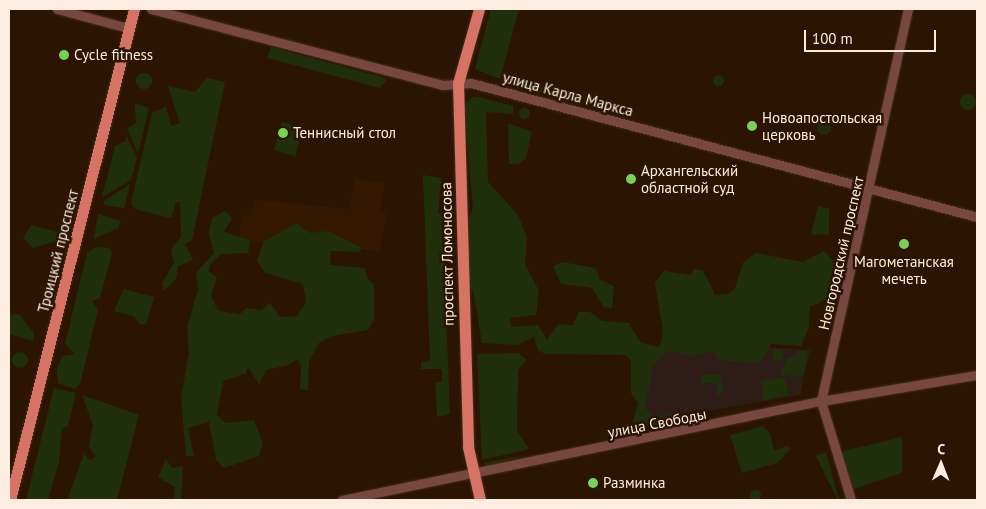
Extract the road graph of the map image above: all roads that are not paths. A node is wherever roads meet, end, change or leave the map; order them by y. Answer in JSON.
{"nodes":[{"id":1,"x":57,"y":9,"type":"edge"},
{"id":2,"x":134,"y":9,"type":"edge"},
{"id":3,"x":151,"y":9,"type":"edge"},
{"id":4,"x":479,"y":9,"type":"edge"},
{"id":5,"x":908,"y":9,"type":"edge"},
{"id":6,"x":128,"y":28,"type":"junction"},
{"id":7,"x":458,"y":83,"type":"junction"},
{"id":8,"x":870,"y":188,"type":"junction"},
{"id":9,"x":977,"y":217,"type":"edge"},
{"id":10,"x":977,"y":375,"type":"edge"},
{"id":11,"x":821,"y":401,"type":"junction"},
{"id":12,"x":472,"y":474,"type":"junction"},
{"id":13,"x":10,"y":500,"type":"edge"},
{"id":14,"x":342,"y":500,"type":"edge"},
{"id":15,"x":480,"y":500,"type":"edge"},
{"id":16,"x":851,"y":500,"type":"edge"}],
"edges":[{"from":1,"to":6,"type":"street"},
{"from":2,"to":6,"type":"main road","name":"Троицкий проспект"},
{"from":3,"to":7,"type":"street","name":"улица Карла Маркса"},
{"from":4,"to":7,"type":"main road","name":"проспект Ломоносова"},
{"from":5,"to":8,"type":"street","name":"Новгородский проспект"},
{"from":6,"to":13,"type":"main road","name":"Троицкий проспект"},
{"from":7,"to":8,"type":"street","name":"улица Карла Маркса"},
{"from":7,"to":12,"type":"main road","name":"проспект Ломоносова"},
{"from":8,"to":9,"type":"street","name":"улица Карла Маркса"},
{"from":8,"to":11,"type":"street","name":"Новгородский проспект"},
{"from":10,"to":11,"type":"street","name":"улица Свободы"},
{"from":11,"to":12,"type":"street","name":"улица Свободы"},
{"from":11,"to":16,"type":"street","name":"Новгородский проспект"},
{"from":12,"to":14,"type":"street","name":"улица Свободы"},
{"from":12,"to":15,"type":"main road","name":"проспект Ломоносова"}]}
